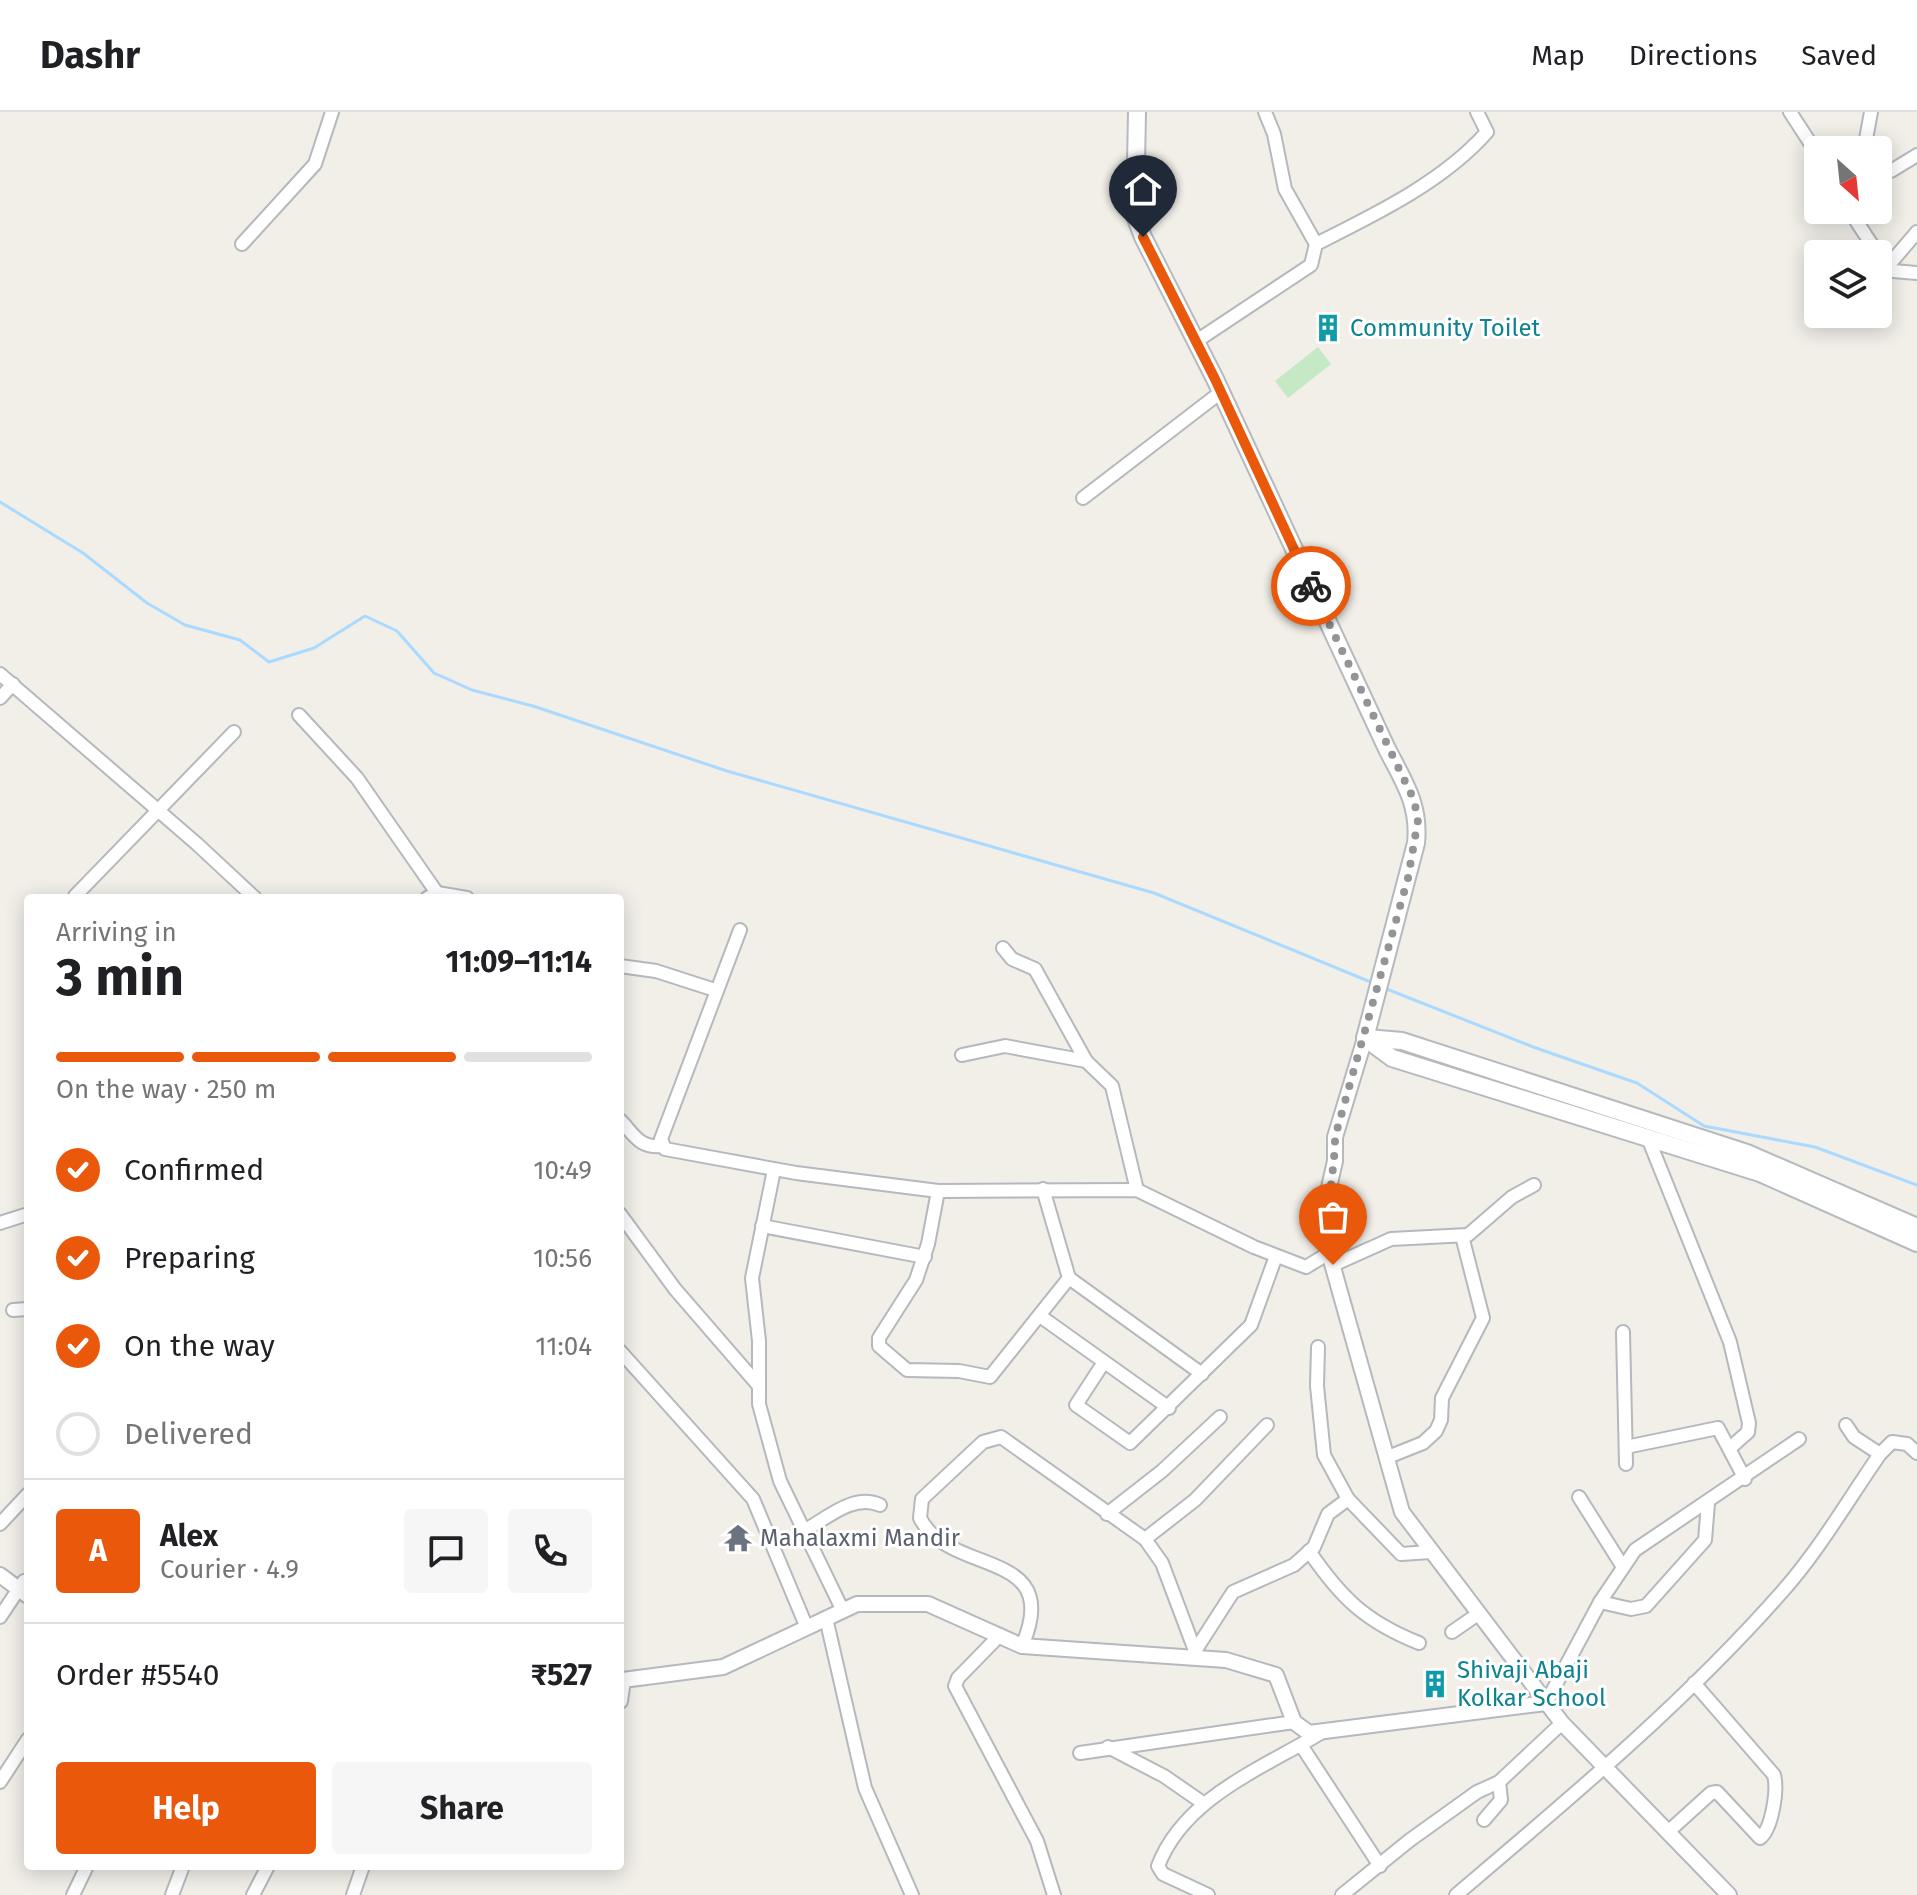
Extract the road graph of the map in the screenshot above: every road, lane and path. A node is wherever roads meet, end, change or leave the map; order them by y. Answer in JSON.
{"nodes":[{"id":1,"x":332,"y":112,"type":"edge"},
{"id":2,"x":1137,"y":112,"type":"edge"},
{"id":3,"x":1265,"y":112,"type":"edge"},
{"id":4,"x":1477,"y":112,"type":"edge"},
{"id":5,"x":1790,"y":112,"type":"edge"},
{"id":6,"x":1871,"y":112,"type":"edge"},
{"id":7,"x":1806,"y":136,"type":"edge"},
{"id":8,"x":1867,"y":136,"type":"edge"},
{"id":9,"x":1917,"y":155,"type":"edge"},
{"id":10,"x":1892,"y":170,"type":"edge"},
{"id":11,"x":1917,"y":232,"type":"edge"},
{"id":12,"x":242,"y":244,"type":"dead end"},
{"id":13,"x":1316,"y":244,"type":"junction"},
{"id":14,"x":1892,"y":261,"type":"edge"},
{"id":15,"x":1892,"y":270,"type":"edge"},
{"id":16,"x":1917,"y":273,"type":"edge"},
{"id":17,"x":1195,"y":342,"type":"junction"},
{"id":18,"x":1221,"y":392,"type":"junction"},
{"id":19,"x":1083,"y":498,"type":"dead end"},
{"id":20,"x":0,"y":674,"type":"edge"},
{"id":21,"x":13,"y":684,"type":"junction"},
{"id":22,"x":0,"y":698,"type":"edge"},
{"id":23,"x":299,"y":715,"type":"dead end"},
{"id":24,"x":234,"y":732,"type":"dead end"},
{"id":25,"x":158,"y":809,"type":"junction"},
{"id":26,"x":77,"y":894,"type":"edge"},
{"id":27,"x":251,"y":894,"type":"edge"},
{"id":28,"x":431,"y":894,"type":"edge"},
{"id":29,"x":740,"y":930,"type":"dead end"},
{"id":30,"x":1003,"y":948,"type":"dead end"},
{"id":31,"x":624,"y":967,"type":"edge"},
{"id":32,"x":715,"y":990,"type":"junction"},
{"id":33,"x":1365,"y":1038,"type":"junction"},
{"id":34,"x":962,"y":1055,"type":"dead end"},
{"id":35,"x":1086,"y":1061,"type":"junction"},
{"id":36,"x":624,"y":1125,"type":"edge"},
{"id":37,"x":1648,"y":1138,"type":"junction"},
{"id":38,"x":662,"y":1146,"type":"junction"},
{"id":39,"x":774,"y":1170,"type":"junction"},
{"id":40,"x":1534,"y":1185,"type":"dead end"},
{"id":41,"x":1043,"y":1189,"type":"junction"},
{"id":42,"x":1137,"y":1190,"type":"junction"},
{"id":43,"x":938,"y":1191,"type":"junction"},
{"id":44,"x":24,"y":1215,"type":"edge"},
{"id":45,"x":624,"y":1219,"type":"edge"},
{"id":46,"x":0,"y":1223,"type":"edge"},
{"id":47,"x":762,"y":1226,"type":"junction"},
{"id":48,"x":1917,"y":1227,"type":"edge"},
{"id":49,"x":1462,"y":1236,"type":"junction"},
{"id":50,"x":1917,"y":1243,"type":"edge"},
{"id":51,"x":1276,"y":1256,"type":"junction"},
{"id":52,"x":925,"y":1257,"type":"junction"},
{"id":53,"x":1331,"y":1259,"type":"junction"},
{"id":54,"x":1069,"y":1278,"type":"junction"},
{"id":55,"x":24,"y":1309,"type":"edge"},
{"id":56,"x":13,"y":1310,"type":"dead end"},
{"id":57,"x":1040,"y":1316,"type":"junction"},
{"id":58,"x":1623,"y":1332,"type":"dead end"},
{"id":59,"x":1318,"y":1347,"type":"dead end"},
{"id":60,"x":624,"y":1355,"type":"edge"},
{"id":61,"x":1104,"y":1362,"type":"junction"},
{"id":62,"x":1202,"y":1374,"type":"junction"},
{"id":63,"x":759,"y":1386,"type":"junction"},
{"id":64,"x":1169,"y":1408,"type":"junction"},
{"id":65,"x":1220,"y":1417,"type":"dead end"},
{"id":66,"x":1267,"y":1425,"type":"dead end"},
{"id":67,"x":1846,"y":1425,"type":"dead end"},
{"id":68,"x":1799,"y":1439,"type":"dead end"},
{"id":69,"x":1626,"y":1447,"type":"junction"},
{"id":70,"x":1730,"y":1448,"type":"junction"},
{"id":71,"x":1917,"y":1453,"type":"edge"},
{"id":72,"x":1880,"y":1454,"type":"junction"},
{"id":73,"x":1388,"y":1457,"type":"junction"},
{"id":74,"x":1626,"y":1464,"type":"dead end"},
{"id":75,"x":1745,"y":1479,"type":"junction"},
{"id":76,"x":1579,"y":1497,"type":"dead end"},
{"id":77,"x":24,"y":1498,"type":"edge"},
{"id":78,"x":1348,"y":1499,"type":"junction"},
{"id":79,"x":1708,"y":1503,"type":"junction"},
{"id":80,"x":880,"y":1505,"type":"dead end"},
{"id":81,"x":1107,"y":1514,"type":"junction"},
{"id":82,"x":0,"y":1524,"type":"edge"},
{"id":83,"x":804,"y":1531,"type":"junction"},
{"id":84,"x":1145,"y":1539,"type":"junction"},
{"id":85,"x":1309,"y":1551,"type":"junction"},
{"id":86,"x":1430,"y":1552,"type":"junction"},
{"id":87,"x":0,"y":1564,"type":"edge"},
{"id":88,"x":1623,"y":1567,"type":"junction"},
{"id":89,"x":0,"y":1575,"type":"edge"},
{"id":90,"x":24,"y":1586,"type":"edge"},
{"id":91,"x":24,"y":1587,"type":"edge"},
{"id":92,"x":24,"y":1588,"type":"edge"},
{"id":93,"x":1600,"y":1602,"type":"junction"},
{"id":94,"x":843,"y":1611,"type":"junction"},
{"id":95,"x":1478,"y":1614,"type":"junction"},
{"id":96,"x":0,"y":1617,"type":"edge"},
{"id":97,"x":826,"y":1618,"type":"junction"},
{"id":98,"x":807,"y":1628,"type":"junction"},
{"id":99,"x":1452,"y":1632,"type":"dead end"},
{"id":100,"x":1000,"y":1635,"type":"junction"},
{"id":101,"x":1419,"y":1643,"type":"dead end"},
{"id":102,"x":1022,"y":1646,"type":"junction"},
{"id":103,"x":1196,"y":1655,"type":"junction"},
{"id":104,"x":624,"y":1680,"type":"edge"},
{"id":105,"x":1694,"y":1683,"type":"junction"},
{"id":106,"x":1546,"y":1703,"type":"junction"},
{"id":107,"x":1294,"y":1722,"type":"junction"},
{"id":108,"x":1562,"y":1723,"type":"junction"},
{"id":109,"x":1319,"y":1734,"type":"junction"},
{"id":110,"x":24,"y":1745,"type":"edge"},
{"id":111,"x":1301,"y":1745,"type":"junction"},
{"id":112,"x":1108,"y":1747,"type":"junction"},
{"id":113,"x":1080,"y":1753,"type":"dead end"},
{"id":114,"x":1606,"y":1767,"type":"junction"},
{"id":115,"x":0,"y":1782,"type":"edge"},
{"id":116,"x":1499,"y":1782,"type":"junction"},
{"id":117,"x":1203,"y":1803,"type":"junction"},
{"id":118,"x":1484,"y":1820,"type":"dead end"},
{"id":119,"x":1669,"y":1831,"type":"junction"},
{"id":120,"x":1380,"y":1866,"type":"junction"},
{"id":121,"x":85,"y":1870,"type":"edge"},
{"id":122,"x":181,"y":1870,"type":"edge"},
{"id":123,"x":266,"y":1870,"type":"edge"},
{"id":124,"x":362,"y":1870,"type":"edge"},
{"id":125,"x":355,"y":1894,"type":"edge"},
{"id":126,"x":73,"y":1895,"type":"edge"},
{"id":127,"x":172,"y":1895,"type":"edge"},
{"id":128,"x":253,"y":1895,"type":"edge"},
{"id":129,"x":912,"y":1895,"type":"edge"},
{"id":130,"x":1054,"y":1895,"type":"edge"},
{"id":131,"x":1208,"y":1895,"type":"edge"},
{"id":132,"x":1342,"y":1895,"type":"edge"},
{"id":133,"x":1456,"y":1895,"type":"edge"},
{"id":134,"x":1729,"y":1895,"type":"edge"}],
"edges":[{"from":1,"to":12,"type":"street"},
{"from":2,"to":17,"type":"main road"},
{"from":3,"to":13,"type":"street"},
{"from":4,"to":13,"type":"street"},
{"from":5,"to":7,"type":"street"},
{"from":6,"to":8,"type":"street"},
{"from":9,"to":10,"type":"street"},
{"from":11,"to":14,"type":"street"},
{"from":13,"to":17,"type":"street"},
{"from":15,"to":16,"type":"street"},
{"from":17,"to":18,"type":"main road"},
{"from":18,"to":19,"type":"street"},
{"from":18,"to":33,"type":"main road"},
{"from":20,"to":21,"type":"street"},
{"from":21,"to":22,"type":"street"},
{"from":21,"to":25,"type":"street"},
{"from":23,"to":28,"type":"street"},
{"from":24,"to":25,"type":"street"},
{"from":25,"to":26,"type":"street"},
{"from":25,"to":27,"type":"street"},
{"from":29,"to":32,"type":"street"},
{"from":30,"to":35,"type":"street"},
{"from":31,"to":32,"type":"street"},
{"from":32,"to":38,"type":"street"},
{"from":33,"to":37,"type":"main road"},
{"from":33,"to":48,"type":"main road"},
{"from":33,"to":53,"type":"street"},
{"from":34,"to":35,"type":"street"},
{"from":35,"to":42,"type":"street"},
{"from":36,"to":38,"type":"street"},
{"from":37,"to":50,"type":"main road"},
{"from":37,"to":70,"type":"street"},
{"from":38,"to":39,"type":"street"},
{"from":39,"to":43,"type":"street"},
{"from":39,"to":47,"type":"street"},
{"from":40,"to":49,"type":"street"},
{"from":41,"to":42,"type":"street"},
{"from":41,"to":43,"type":"street"},
{"from":41,"to":54,"type":"street"},
{"from":42,"to":51,"type":"street"},
{"from":43,"to":52,"type":"street"},
{"from":44,"to":46,"type":"street"},
{"from":45,"to":63,"type":"street"},
{"from":47,"to":52,"type":"street"},
{"from":47,"to":63,"type":"street"},
{"from":49,"to":53,"type":"street"},
{"from":49,"to":73,"type":"street"},
{"from":51,"to":53,"type":"street"},
{"from":51,"to":62,"type":"street"},
{"from":52,"to":57,"type":"street"},
{"from":53,"to":73,"type":"street"},
{"from":54,"to":57,"type":"street"},
{"from":54,"to":62,"type":"street"},
{"from":55,"to":56,"type":"street"},
{"from":57,"to":61,"type":"street"},
{"from":58,"to":69,"type":"street"},
{"from":59,"to":78,"type":"street"},
{"from":60,"to":98,"type":"street"},
{"from":61,"to":64,"type":"street"},
{"from":61,"to":64,"type":"street"},
{"from":62,"to":64,"type":"street"},
{"from":63,"to":83,"type":"street"},
{"from":65,"to":81,"type":"street"},
{"from":66,"to":84,"type":"street"},
{"from":67,"to":72,"type":"street"},
{"from":68,"to":75,"type":"street"},
{"from":69,"to":70,"type":"street"},
{"from":69,"to":74,"type":"street"},
{"from":70,"to":75,"type":"street"},
{"from":71,"to":72,"type":"street"},
{"from":72,"to":105,"type":"street"},
{"from":73,"to":86,"type":"street"},
{"from":75,"to":79,"type":"street"},
{"from":76,"to":88,"type":"street"},
{"from":77,"to":82,"type":"street"},
{"from":78,"to":85,"type":"street"},
{"from":78,"to":86,"type":"street"},
{"from":79,"to":88,"type":"street"},
{"from":79,"to":93,"type":"street"},
{"from":80,"to":83,"type":"street"},
{"from":81,"to":84,"type":"street"},
{"from":81,"to":102,"type":"street"},
{"from":83,"to":94,"type":"street"},
{"from":84,"to":103,"type":"street"},
{"from":85,"to":101,"type":"street"},
{"from":85,"to":103,"type":"street"},
{"from":86,"to":95,"type":"street"},
{"from":87,"to":90,"type":"street"},
{"from":88,"to":93,"type":"street"},
{"from":89,"to":91,"type":"street"},
{"from":92,"to":96,"type":"street"},
{"from":93,"to":106,"type":"street"},
{"from":94,"to":97,"type":"street"},
{"from":94,"to":100,"type":"street"},
{"from":95,"to":99,"type":"street"},
{"from":95,"to":106,"type":"street"},
{"from":97,"to":98,"type":"street"},
{"from":97,"to":129,"type":"street"},
{"from":98,"to":104,"type":"street"},
{"from":100,"to":102,"type":"street"},
{"from":100,"to":130,"type":"street"},
{"from":102,"to":103,"type":"street"},
{"from":103,"to":107,"type":"street"},
{"from":105,"to":114,"type":"street"},
{"from":105,"to":119,"type":"street"},
{"from":106,"to":108,"type":"street"},
{"from":106,"to":109,"type":"street"},
{"from":107,"to":109,"type":"street"},
{"from":107,"to":112,"type":"street"},
{"from":108,"to":114,"type":"street"},
{"from":108,"to":116,"type":"street"},
{"from":109,"to":111,"type":"street"},
{"from":110,"to":115,"type":"street"},
{"from":111,"to":117,"type":"street"},
{"from":111,"to":120,"type":"street"},
{"from":112,"to":113,"type":"street"},
{"from":112,"to":117,"type":"street"},
{"from":114,"to":119,"type":"street"},
{"from":114,"to":133,"type":"street"},
{"from":116,"to":118,"type":"street"},
{"from":116,"to":120,"type":"street"},
{"from":117,"to":131,"type":"street"},
{"from":119,"to":134,"type":"street"},
{"from":120,"to":132,"type":"street"},
{"from":121,"to":126,"type":"street"},
{"from":122,"to":127,"type":"street"},
{"from":123,"to":128,"type":"street"},
{"from":124,"to":125,"type":"street"}]}
